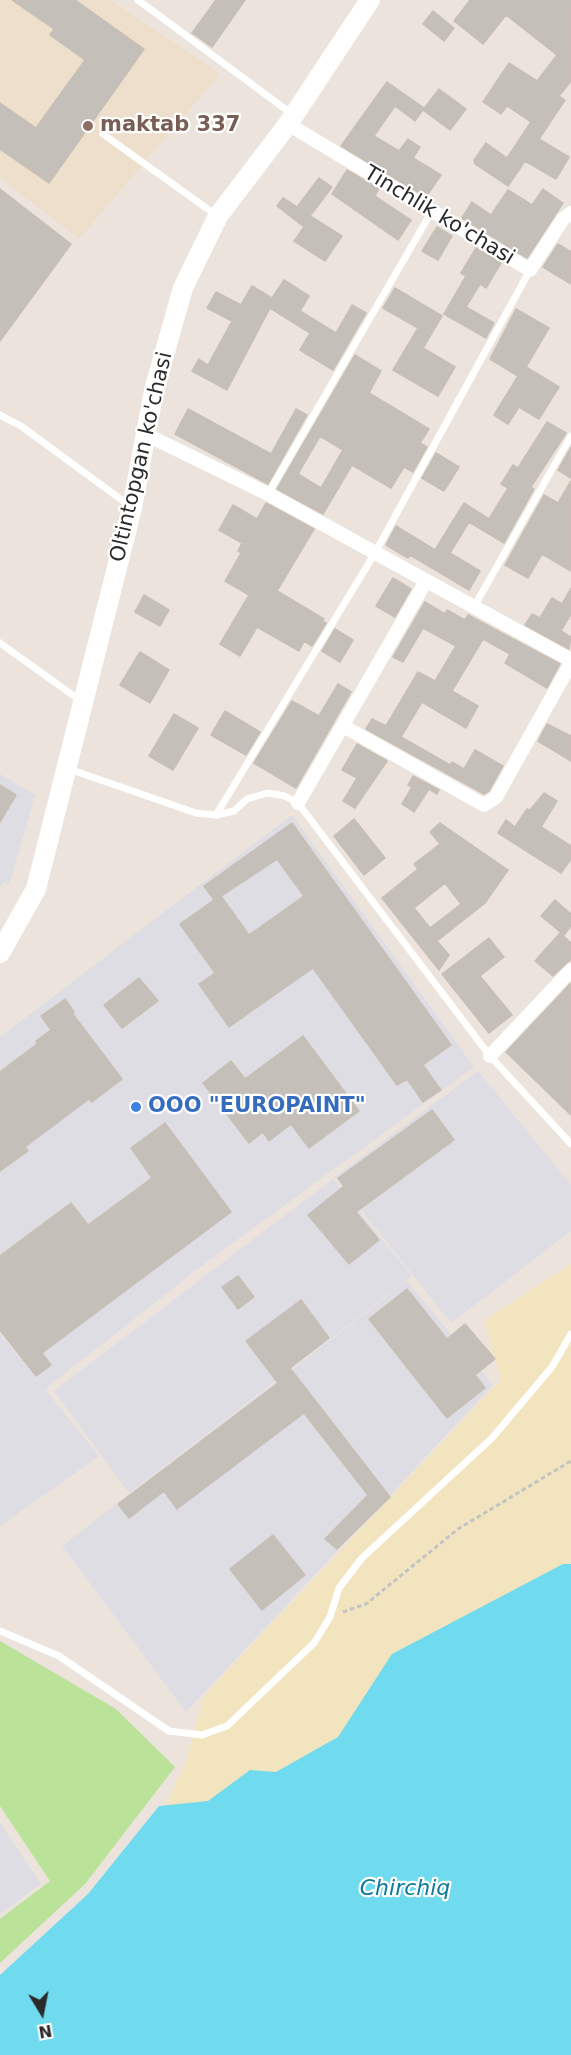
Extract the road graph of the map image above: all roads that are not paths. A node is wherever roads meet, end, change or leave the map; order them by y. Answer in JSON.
{"nodes":[{"id":1,"x":138,"y":0,"type":"edge"},
{"id":2,"x":370,"y":0,"type":"edge"},
{"id":3,"x":291,"y":120,"type":"junction"},
{"id":4,"x":103,"y":135,"type":"dead end"},
{"id":5,"x":432,"y":211,"type":"junction"},
{"id":6,"x":571,"y":213,"type":"edge"},
{"id":7,"x":218,"y":216,"type":"junction"},
{"id":8,"x":530,"y":270,"type":"junction"},
{"id":9,"x":0,"y":415,"type":"edge"},
{"id":10,"x":145,"y":434,"type":"junction"},
{"id":11,"x":571,"y":436,"type":"edge"},
{"id":12,"x":268,"y":494,"type":"junction"},
{"id":13,"x":132,"y":508,"type":"junction"},
{"id":14,"x":375,"y":553,"type":"junction"},
{"id":15,"x":426,"y":580,"type":"junction"},
{"id":16,"x":474,"y":607,"type":"junction"},
{"id":17,"x":0,"y":643,"type":"edge"},
{"id":18,"x":571,"y":662,"type":"edge"},
{"id":19,"x":83,"y":702,"type":"junction"},
{"id":20,"x":343,"y":726,"type":"junction"},
{"id":21,"x":67,"y":768,"type":"junction"},
{"id":22,"x":298,"y":803,"type":"junction"},
{"id":23,"x":216,"y":814,"type":"junction"},
{"id":24,"x":0,"y":953,"type":"edge"},
{"id":25,"x":571,"y":970,"type":"edge"},
{"id":26,"x":490,"y":1056,"type":"junction"},
{"id":27,"x":571,"y":1144,"type":"edge"},
{"id":28,"x":571,"y":1334,"type":"edge"},
{"id":29,"x":0,"y":1631,"type":"edge"}],
"edges":[{"from":1,"to":3,"type":"lane"},
{"from":2,"to":3,"type":"street","name":"Oltintopgan ko'chasi"},
{"from":3,"to":5,"type":"street","name":"Tinchlik ko'chasi"},
{"from":3,"to":7,"type":"street","name":"Oltintopgan ko'chasi"},
{"from":4,"to":7,"type":"lane"},
{"from":5,"to":8,"type":"street","name":"Tinchlik ko'chasi"},
{"from":5,"to":12,"type":"lane"},
{"from":6,"to":8,"type":"street","name":"Tinchlik ko'chasi"},
{"from":7,"to":10,"type":"street","name":"Oltintopgan ko'chasi"},
{"from":8,"to":14,"type":"lane"},
{"from":9,"to":13,"type":"lane"},
{"from":10,"to":12,"type":"street"},
{"from":10,"to":13,"type":"street","name":"Oltintopgan ko'chasi"},
{"from":11,"to":16,"type":"lane"},
{"from":12,"to":14,"type":"street"},
{"from":13,"to":19,"type":"street","name":"Oltintopgan ko'chasi"},
{"from":14,"to":15,"type":"street"},
{"from":14,"to":23,"type":"lane"},
{"from":15,"to":16,"type":"street"},
{"from":15,"to":20,"type":"street"},
{"from":16,"to":18,"type":"street"},
{"from":17,"to":19,"type":"lane"},
{"from":18,"to":20,"type":"street"},
{"from":19,"to":21,"type":"street","name":"Oltintopgan ko'chasi"},
{"from":20,"to":22,"type":"street"},
{"from":21,"to":23,"type":"lane"},
{"from":21,"to":24,"type":"street","name":"Oltintopgan ko'chasi"},
{"from":22,"to":23,"type":"lane"},
{"from":22,"to":26,"type":"lane"},
{"from":25,"to":26,"type":"street"},
{"from":26,"to":27,"type":"lane"},
{"from":28,"to":29,"type":"lane"}]}
